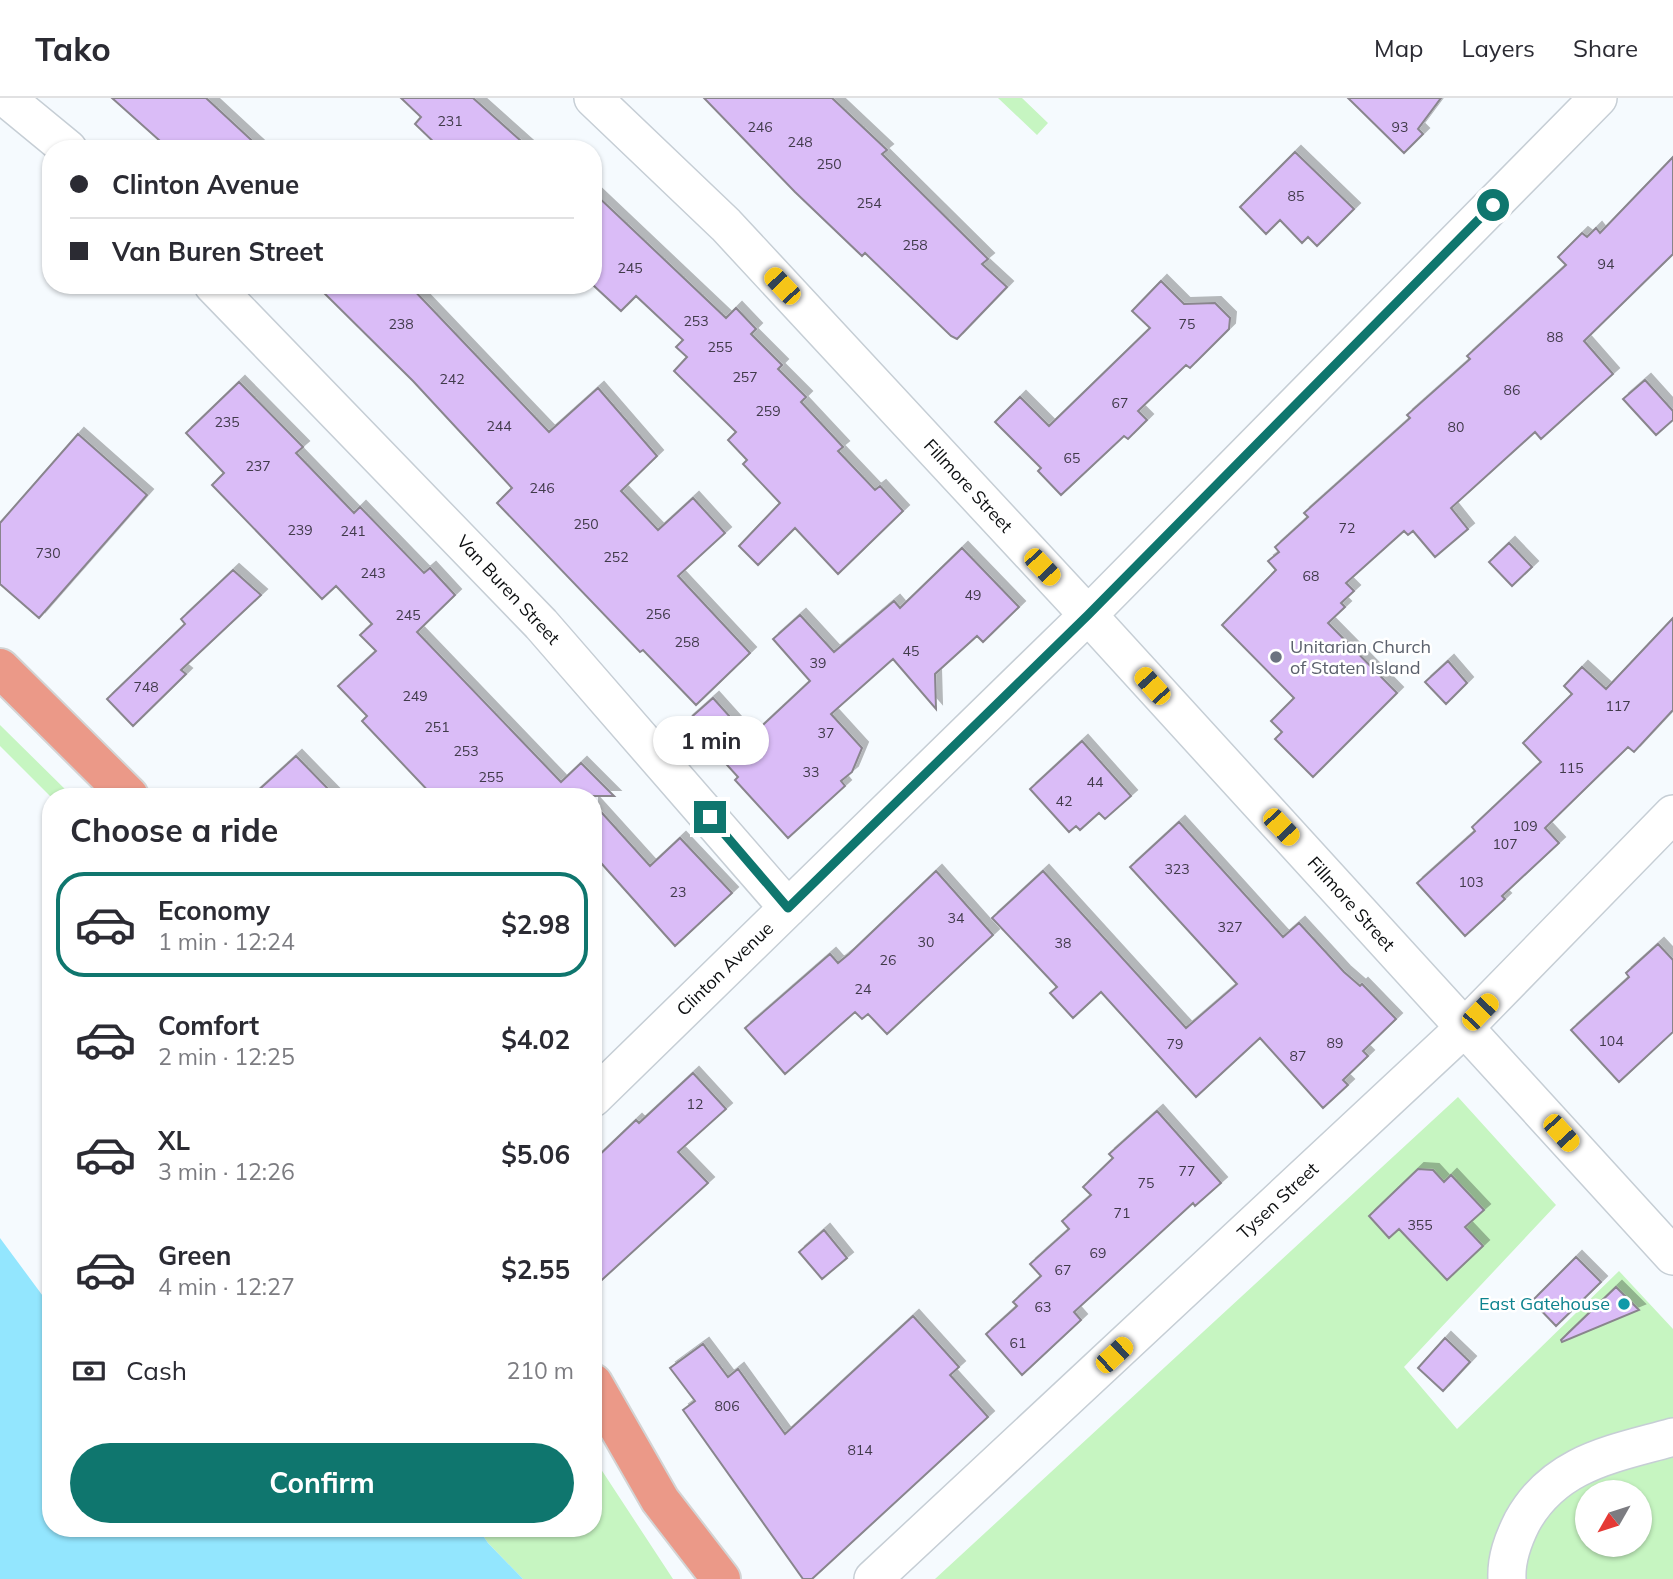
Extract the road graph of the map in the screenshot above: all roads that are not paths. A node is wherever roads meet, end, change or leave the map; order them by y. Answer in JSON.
{"nodes":[{"id":1,"x":6,"y":98,"type":"edge"},
{"id":2,"x":593,"y":98,"type":"edge"},
{"id":3,"x":1598,"y":98,"type":"edge"},
{"id":4,"x":57,"y":140,"type":"edge"},
{"id":5,"x":222,"y":294,"type":"edge"},
{"id":6,"x":1088,"y":615,"type":"junction"},
{"id":7,"x":0,"y":668,"type":"edge"},
{"id":8,"x":121,"y":788,"type":"edge"},
{"id":9,"x":1673,"y":814,"type":"edge"},
{"id":10,"x":788,"y":908,"type":"junction"},
{"id":11,"x":1464,"y":1028,"type":"junction"},
{"id":12,"x":602,"y":1089,"type":"edge"},
{"id":13,"x":1673,"y":1256,"type":"edge"},
{"id":14,"x":602,"y":1399,"type":"edge"},
{"id":15,"x":1673,"y":1437,"type":"edge"},
{"id":16,"x":721,"y":1579,"type":"edge"},
{"id":17,"x":873,"y":1579,"type":"edge"},
{"id":18,"x":1507,"y":1579,"type":"edge"}],
"edges":[{"from":1,"to":4,"type":"street"},
{"from":2,"to":6,"type":"street","name":"Fillmore Street"},
{"from":3,"to":6,"type":"street","name":"Clinton Avenue"},
{"from":5,"to":10,"type":"street","name":"Van Buren Street"},
{"from":6,"to":10,"type":"street","name":"Clinton Avenue"},
{"from":6,"to":11,"type":"street","name":"Fillmore Street"},
{"from":7,"to":8,"type":"main road"},
{"from":9,"to":11,"type":"street","name":"Tysen Street"},
{"from":10,"to":12,"type":"street","name":"Clinton Avenue"},
{"from":11,"to":13,"type":"street","name":"Fillmore Street"},
{"from":11,"to":17,"type":"street","name":"Tysen Street"},
{"from":14,"to":16,"type":"main road"},
{"from":15,"to":18,"type":"street"}]}
